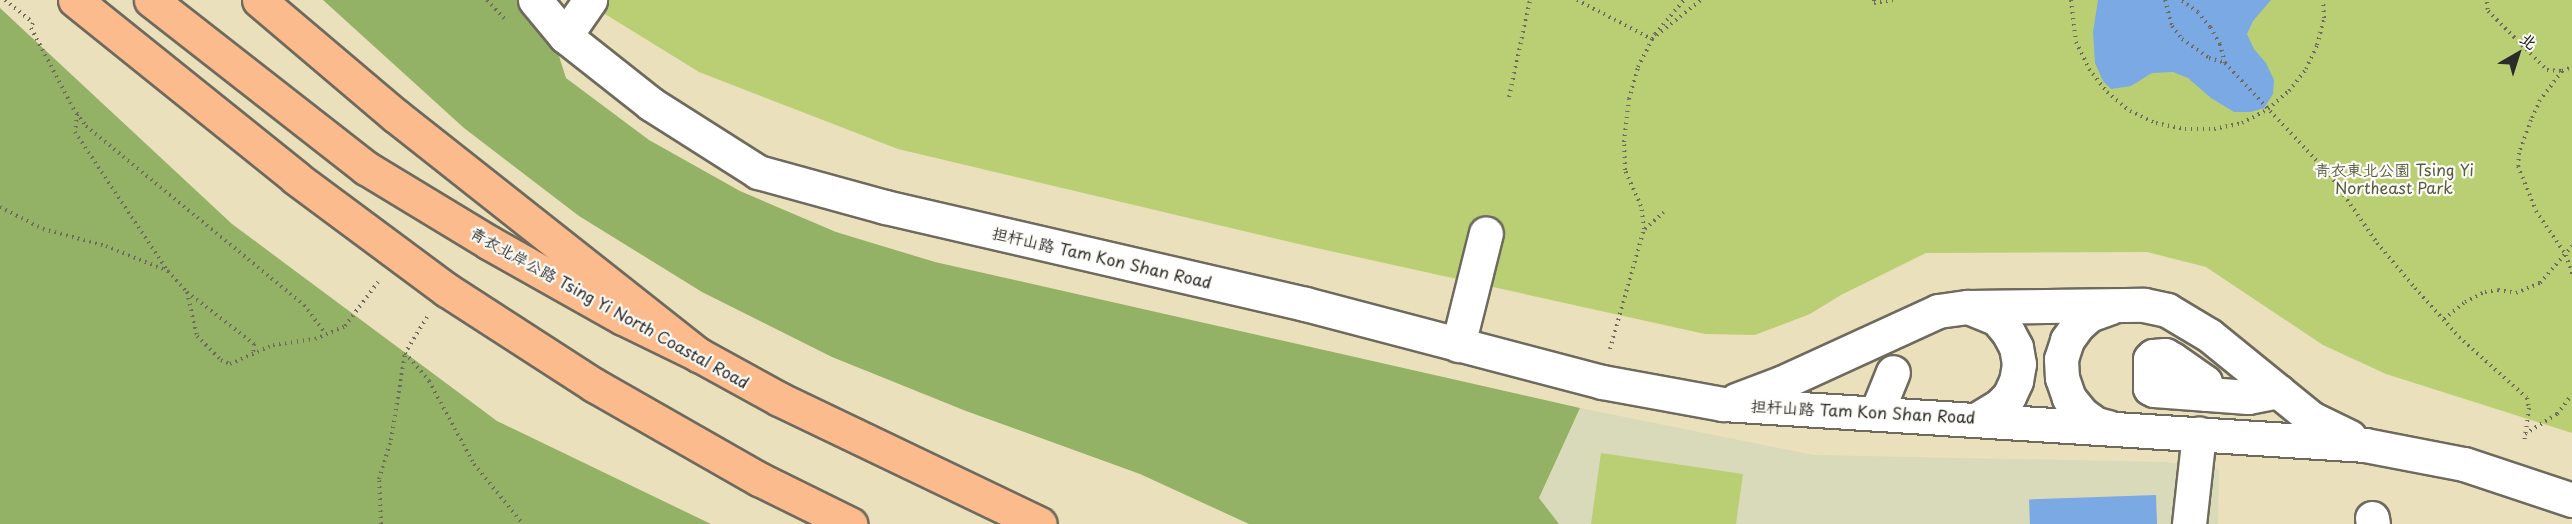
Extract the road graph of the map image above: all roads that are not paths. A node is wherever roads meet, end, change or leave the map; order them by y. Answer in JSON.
{"nodes":[{"id":1,"x":75,"y":0,"type":"edge"},
{"id":2,"x":151,"y":0,"type":"edge"},
{"id":3,"x":259,"y":0,"type":"edge"},
{"id":4,"x":535,"y":0,"type":"edge"},
{"id":5,"x":590,"y":0,"type":"edge"},
{"id":6,"x":565,"y":36,"type":"junction"},
{"id":7,"x":1486,"y":233,"type":"dead end"},
{"id":8,"x":2115,"y":306,"type":"junction"},
{"id":9,"x":1968,"y":307,"type":"junction"},
{"id":10,"x":1458,"y":345,"type":"junction"},
{"id":11,"x":699,"y":355,"type":"junction"},
{"id":12,"x":1893,"y":372,"type":"dead end"},
{"id":13,"x":2278,"y":391,"type":"junction"},
{"id":14,"x":2206,"y":394,"type":"dead end"},
{"id":15,"x":1723,"y":404,"type":"junction"},
{"id":16,"x":1876,"y":414,"type":"junction"},
{"id":17,"x":1976,"y":420,"type":"junction"},
{"id":18,"x":2115,"y":429,"type":"junction"},
{"id":19,"x":2199,"y":434,"type":"junction"},
{"id":20,"x":2366,"y":445,"type":"junction"},
{"id":21,"x":2572,"y":500,"type":"edge"},
{"id":22,"x":850,"y":524,"type":"edge"},
{"id":23,"x":1040,"y":524,"type":"edge"},
{"id":24,"x":2189,"y":524,"type":"edge"}],
"edges":[{"from":1,"to":22,"type":"main road"},
{"from":2,"to":11,"type":"main road","name":"青衣北岸公路 Tsing Yi North Coastal Road"},
{"from":3,"to":11,"type":"main road"},
{"from":4,"to":6,"type":"street","name":"担杆山路 Tam Kon Shan Road"},
{"from":5,"to":6,"type":"street"},
{"from":6,"to":10,"type":"street","name":"担杆山路 Tam Kon Shan Road"},
{"from":7,"to":10,"type":"street"},
{"from":8,"to":9,"type":"street"},
{"from":8,"to":13,"type":"street"},
{"from":8,"to":18,"type":"street"},
{"from":9,"to":15,"type":"street","name":"担杆山路 Tam Kon Shan Road"},
{"from":9,"to":17,"type":"street","name":"担杆山路 Tam Kon Shan Road"},
{"from":10,"to":15,"type":"street","name":"担杆山路 Tam Kon Shan Road"},
{"from":11,"to":23,"type":"main road","name":"青衣北岸公路 Tsing Yi North Coastal Road"},
{"from":12,"to":16,"type":"street"},
{"from":13,"to":14,"type":"street"},
{"from":13,"to":20,"type":"street"},
{"from":15,"to":16,"type":"street","name":"担杆山路 Tam Kon Shan Road"},
{"from":16,"to":17,"type":"street","name":"担杆山路 Tam Kon Shan Road"},
{"from":17,"to":18,"type":"street"},
{"from":18,"to":19,"type":"street"},
{"from":19,"to":20,"type":"street"},
{"from":19,"to":24,"type":"street"},
{"from":20,"to":21,"type":"street"}]}
